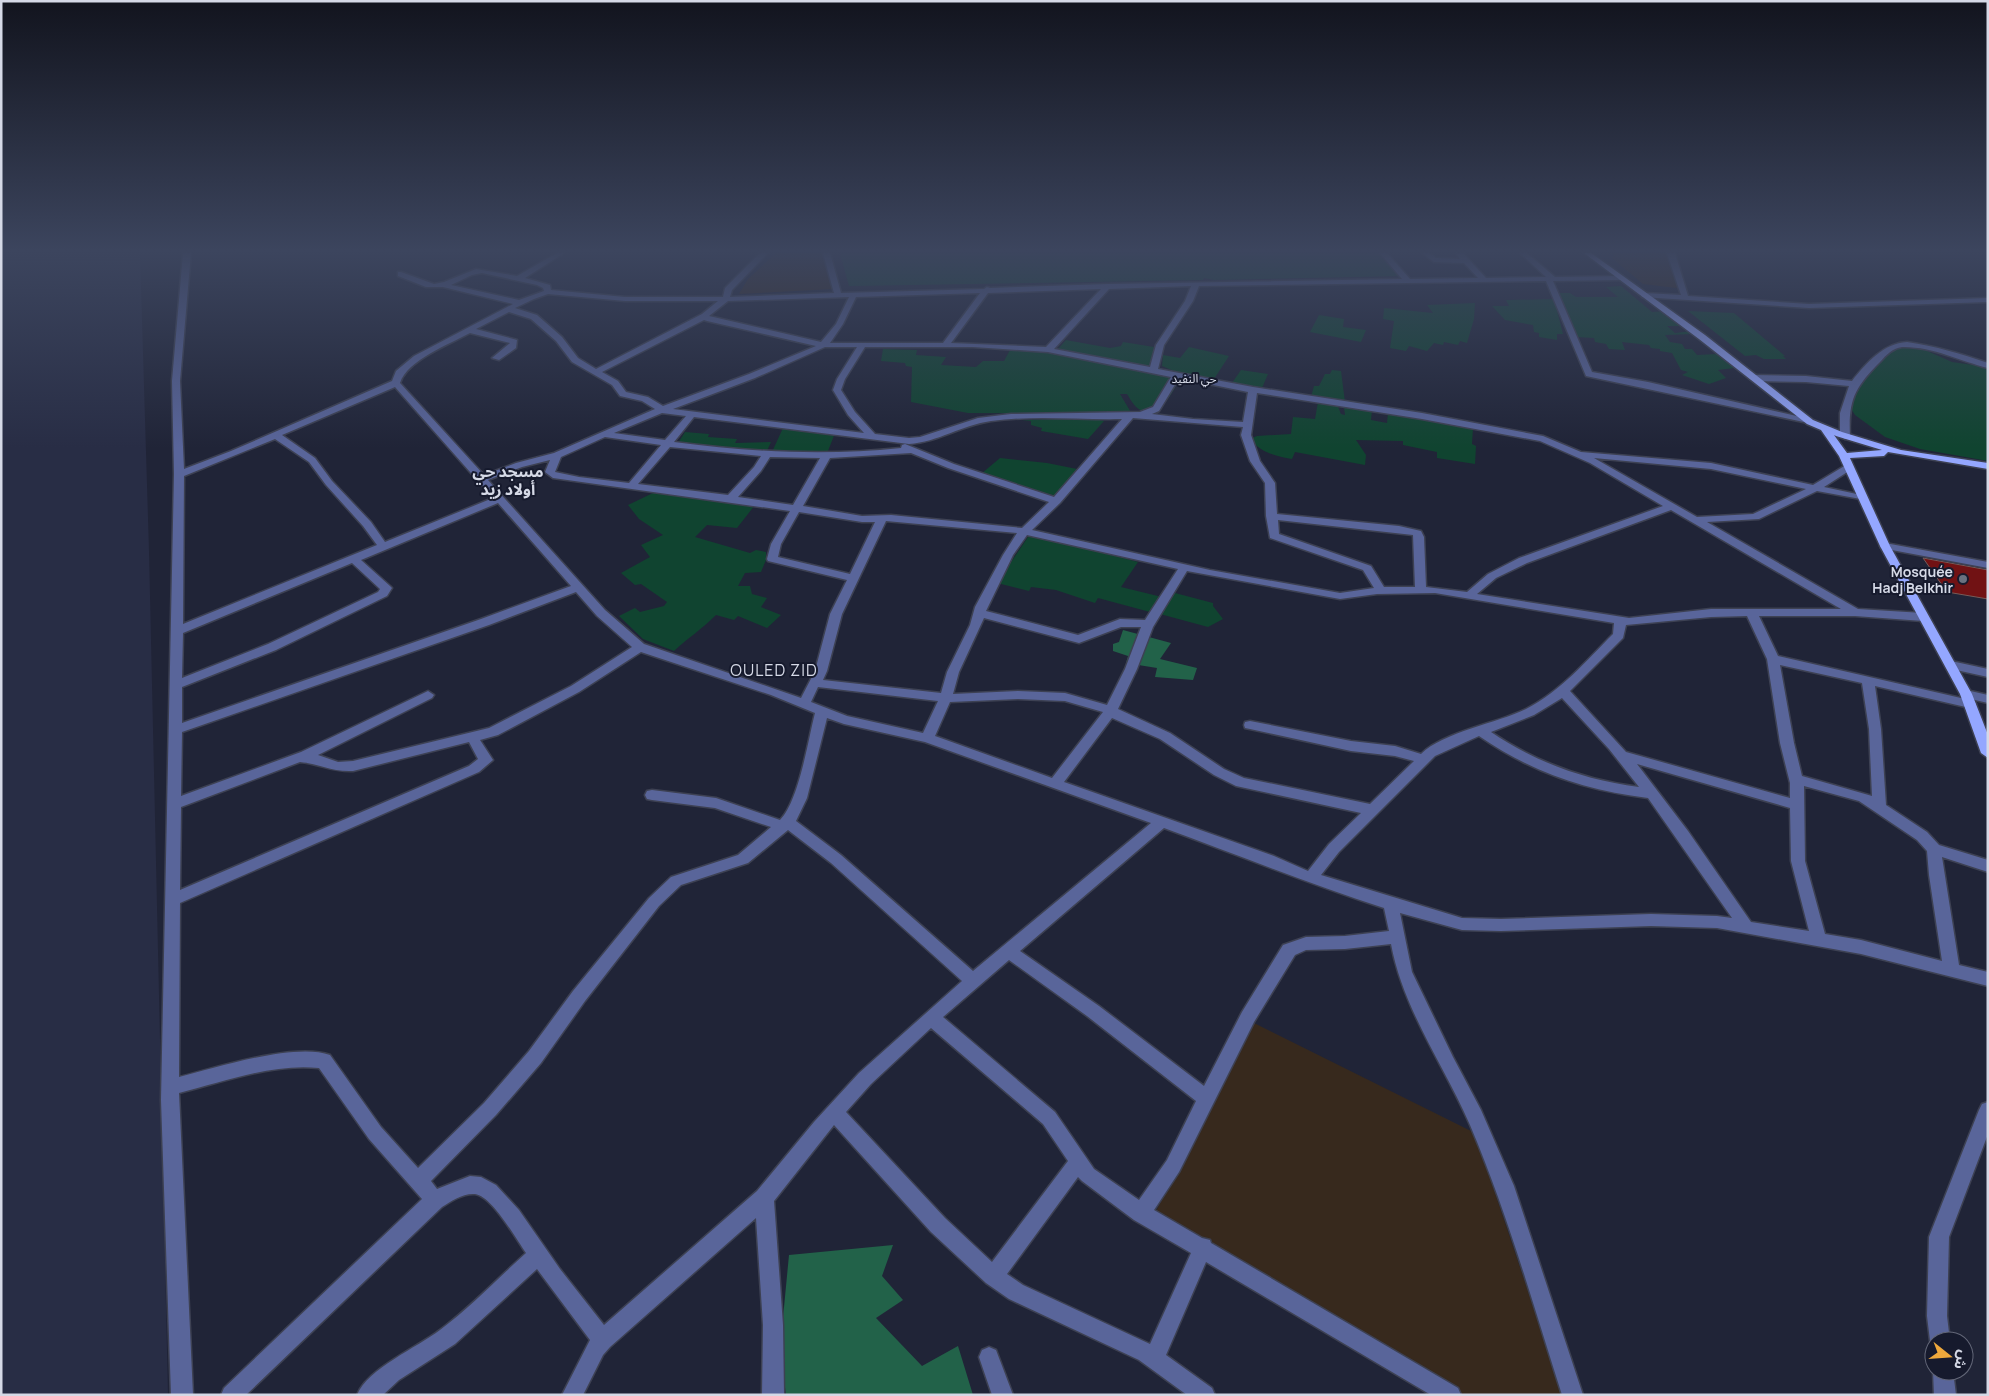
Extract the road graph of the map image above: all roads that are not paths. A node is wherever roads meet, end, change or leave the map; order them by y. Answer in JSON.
{"nodes":[{"id":1,"x":181,"y":318,"type":"edge"},
{"id":2,"x":492,"y":318,"type":"edge"},
{"id":3,"x":535,"y":318,"type":"edge"},
{"id":4,"x":701,"y":318,"type":"edge"},
{"id":5,"x":707,"y":318,"type":"edge"},
{"id":6,"x":840,"y":318,"type":"edge"},
{"id":7,"x":966,"y":318,"type":"edge"},
{"id":8,"x":1078,"y":318,"type":"edge"},
{"id":9,"x":1178,"y":318,"type":"edge"},
{"id":10,"x":1566,"y":318,"type":"edge"},
{"id":11,"x":1675,"y":318,"type":"edge"},
{"id":12,"x":469,"y":330,"type":"junction"},
{"id":13,"x":863,"y":344,"type":"junction"},
{"id":14,"x":946,"y":344,"type":"junction"},
{"id":15,"x":823,"y":346,"type":"junction"},
{"id":16,"x":1048,"y":350,"type":"junction"},
{"id":17,"x":496,"y":358,"type":"dead end"},
{"id":18,"x":1988,"y":366,"type":"edge"},
{"id":19,"x":1153,"y":370,"type":"junction"},
{"id":20,"x":596,"y":372,"type":"junction"},
{"id":21,"x":1176,"y":375,"type":"junction"},
{"id":22,"x":1753,"y":378,"type":"junction"},
{"id":23,"x":396,"y":383,"type":"junction"},
{"id":24,"x":1853,"y":384,"type":"junction"},
{"id":25,"x":1253,"y":390,"type":"junction"},
{"id":26,"x":662,"y":410,"type":"junction"},
{"id":27,"x":691,"y":415,"type":"junction"},
{"id":28,"x":1136,"y":416,"type":"junction"},
{"id":29,"x":1810,"y":422,"type":"junction"},
{"id":30,"x":1248,"y":425,"type":"junction"},
{"id":31,"x":1824,"y":428,"type":"junction"},
{"id":32,"x":603,"y":434,"type":"junction"},
{"id":33,"x":277,"y":436,"type":"junction"},
{"id":34,"x":872,"y":436,"type":"junction"},
{"id":35,"x":1845,"y":436,"type":"junction"},
{"id":36,"x":890,"y":438,"type":"junction"},
{"id":37,"x":667,"y":444,"type":"junction"},
{"id":38,"x":912,"y":450,"type":"junction"},
{"id":39,"x":768,"y":453,"type":"junction"},
{"id":40,"x":1578,"y":453,"type":"junction"},
{"id":41,"x":1900,"y":453,"type":"junction"},
{"id":42,"x":557,"y":455,"type":"junction"},
{"id":43,"x":1844,"y":456,"type":"junction"},
{"id":44,"x":826,"y":457,"type":"junction"},
{"id":45,"x":1849,"y":467,"type":"junction"},
{"id":46,"x":1988,"y":467,"type":"edge"},
{"id":47,"x":179,"y":474,"type":"junction"},
{"id":48,"x":482,"y":479,"type":"junction"},
{"id":49,"x":631,"y":487,"type":"junction"},
{"id":50,"x":1816,"y":488,"type":"junction"},
{"id":51,"x":1862,"y":498,"type":"junction"},
{"id":52,"x":500,"y":499,"type":"junction"},
{"id":53,"x":730,"y":499,"type":"junction"},
{"id":54,"x":1056,"y":501,"type":"junction"},
{"id":55,"x":1672,"y":506,"type":"junction"},
{"id":56,"x":798,"y":509,"type":"junction"},
{"id":57,"x":1272,"y":516,"type":"junction"},
{"id":58,"x":882,"y":518,"type":"junction"},
{"id":59,"x":1695,"y":520,"type":"junction"},
{"id":60,"x":1024,"y":531,"type":"junction"},
{"id":61,"x":383,"y":546,"type":"junction"},
{"id":62,"x":1885,"y":546,"type":"junction"},
{"id":63,"x":354,"y":559,"type":"junction"},
{"id":64,"x":1988,"y":565,"type":"edge"},
{"id":65,"x":1184,"y":568,"type":"junction"},
{"id":66,"x":852,"y":578,"type":"junction"},
{"id":67,"x":578,"y":587,"type":"junction"},
{"id":68,"x":1421,"y":590,"type":"junction"},
{"id":69,"x":1381,"y":591,"type":"junction"},
{"id":70,"x":1470,"y":595,"type":"junction"},
{"id":71,"x":1855,"y":612,"type":"junction"},
{"id":72,"x":979,"y":613,"type":"junction"},
{"id":73,"x":1752,"y":614,"type":"junction"},
{"id":74,"x":1923,"y":617,"type":"junction"},
{"id":75,"x":1620,"y":621,"type":"junction"},
{"id":76,"x":1148,"y":624,"type":"junction"},
{"id":77,"x":176,"y":631,"type":"junction"},
{"id":78,"x":640,"y":647,"type":"junction"},
{"id":79,"x":1773,"y":660,"type":"junction"},
{"id":80,"x":1951,"y":665,"type":"junction"},
{"id":81,"x":1988,"y":673,"type":"edge"},
{"id":82,"x":1868,"y":681,"type":"junction"},
{"id":83,"x":816,"y":683,"type":"junction"},
{"id":84,"x":175,"y":685,"type":"junction"},
{"id":85,"x":1563,"y":691,"type":"junction"},
{"id":86,"x":428,"y":695,"type":"dead end"},
{"id":87,"x":946,"y":698,"type":"junction"},
{"id":88,"x":1968,"y":699,"type":"junction"},
{"id":89,"x":1988,"y":699,"type":"edge"},
{"id":90,"x":804,"y":703,"type":"junction"},
{"id":91,"x":1111,"y":710,"type":"junction"},
{"id":92,"x":822,"y":711,"type":"junction"},
{"id":93,"x":1250,"y":725,"type":"dead end"},
{"id":94,"x":174,"y":730,"type":"junction"},
{"id":95,"x":1479,"y":730,"type":"junction"},
{"id":96,"x":472,"y":737,"type":"junction"},
{"id":97,"x":927,"y":738,"type":"junction"},
{"id":98,"x":1988,"y":753,"type":"edge"},
{"id":99,"x":1620,"y":755,"type":"junction"},
{"id":100,"x":305,"y":756,"type":"junction"},
{"id":101,"x":1424,"y":759,"type":"junction"},
{"id":102,"x":1796,"y":779,"type":"junction"},
{"id":103,"x":1055,"y":784,"type":"junction"},
{"id":104,"x":1650,"y":793,"type":"junction"},
{"id":105,"x":652,"y":795,"type":"dead end"},
{"id":106,"x":173,"y":805,"type":"junction"},
{"id":107,"x":1798,"y":805,"type":"junction"},
{"id":108,"x":1879,"y":808,"type":"junction"},
{"id":109,"x":1372,"y":810,"type":"junction"},
{"id":110,"x":1162,"y":822,"type":"junction"},
{"id":111,"x":785,"y":824,"type":"junction"},
{"id":112,"x":1934,"y":849,"type":"junction"},
{"id":113,"x":1988,"y":866,"type":"edge"},
{"id":114,"x":1311,"y":878,"type":"junction"},
{"id":115,"x":172,"y":900,"type":"junction"},
{"id":116,"x":1391,"y":904,"type":"junction"},
{"id":117,"x":1747,"y":928,"type":"junction"},
{"id":118,"x":1397,"y":937,"type":"junction"},
{"id":119,"x":1819,"y":940,"type":"junction"},
{"id":120,"x":1008,"y":951,"type":"junction"},
{"id":121,"x":1952,"y":970,"type":"junction"},
{"id":122,"x":1988,"y":979,"type":"edge"},
{"id":123,"x":973,"y":981,"type":"junction"},
{"id":124,"x":932,"y":1018,"type":"junction"},
{"id":125,"x":170,"y":1087,"type":"junction"},
{"id":126,"x":1208,"y":1098,"type":"junction"},
{"id":127,"x":1988,"y":1110,"type":"edge"},
{"id":128,"x":835,"y":1113,"type":"junction"},
{"id":129,"x":1080,"y":1161,"type":"junction"},
{"id":130,"x":418,"y":1181,"type":"junction"},
{"id":131,"x":764,"y":1198,"type":"junction"},
{"id":132,"x":435,"y":1200,"type":"junction"},
{"id":133,"x":1141,"y":1213,"type":"junction"},
{"id":134,"x":1203,"y":1247,"type":"junction"},
{"id":135,"x":538,"y":1255,"type":"junction"},
{"id":136,"x":993,"y":1276,"type":"junction"},
{"id":137,"x":1939,"y":1331,"type":"edge"},
{"id":138,"x":603,"y":1340,"type":"junction"},
{"id":139,"x":989,"y":1357,"type":"dead end"},
{"id":140,"x":1154,"y":1359,"type":"junction"},
{"id":141,"x":1944,"y":1381,"type":"edge"},
{"id":142,"x":182,"y":1395,"type":"edge"},
{"id":143,"x":231,"y":1395,"type":"edge"},
{"id":144,"x":367,"y":1395,"type":"edge"},
{"id":145,"x":572,"y":1395,"type":"edge"},
{"id":146,"x":773,"y":1395,"type":"edge"},
{"id":147,"x":1004,"y":1395,"type":"edge"},
{"id":148,"x":1205,"y":1395,"type":"edge"},
{"id":149,"x":1451,"y":1395,"type":"edge"},
{"id":150,"x":1573,"y":1395,"type":"edge"},
{"id":151,"x":1945,"y":1395,"type":"edge"}],
"edges":[{"from":1,"to":47,"type":"street"},
{"from":2,"to":12,"type":"street"},
{"from":3,"to":20,"type":"street"},
{"from":4,"to":20,"type":"street"},
{"from":5,"to":15,"type":"street"},
{"from":6,"to":15,"type":"street"},
{"from":7,"to":14,"type":"street"},
{"from":8,"to":16,"type":"street"},
{"from":9,"to":19,"type":"street"},
{"from":10,"to":29,"type":"street"},
{"from":11,"to":22,"type":"main road"},
{"from":12,"to":17,"type":"street"},
{"from":12,"to":23,"type":"street"},
{"from":13,"to":14,"type":"street"},
{"from":13,"to":15,"type":"street"},
{"from":13,"to":34,"type":"street"},
{"from":14,"to":16,"type":"street"},
{"from":15,"to":26,"type":"street"},
{"from":16,"to":19,"type":"street"},
{"from":18,"to":24,"type":"street"},
{"from":19,"to":21,"type":"street"},
{"from":20,"to":26,"type":"street"},
{"from":21,"to":25,"type":"street"},
{"from":21,"to":28,"type":"street"},
{"from":22,"to":24,"type":"street"},
{"from":22,"to":29,"type":"main road"},
{"from":23,"to":33,"type":"street"},
{"from":23,"to":48,"type":"street"},
{"from":24,"to":35,"type":"street"},
{"from":25,"to":30,"type":"street"},
{"from":25,"to":40,"type":"street"},
{"from":26,"to":27,"type":"street"},
{"from":26,"to":32,"type":"street"},
{"from":27,"to":34,"type":"street"},
{"from":27,"to":37,"type":"street"},
{"from":28,"to":30,"type":"street"},
{"from":28,"to":36,"type":"street"},
{"from":28,"to":54,"type":"street"},
{"from":29,"to":31,"type":"main road"},
{"from":30,"to":57,"type":"street"},
{"from":31,"to":35,"type":"main road"},
{"from":31,"to":43,"type":"main road"},
{"from":32,"to":37,"type":"street"},
{"from":32,"to":42,"type":"street"},
{"from":33,"to":47,"type":"street"},
{"from":33,"to":61,"type":"street"},
{"from":34,"to":36,"type":"street"},
{"from":35,"to":41,"type":"main road"},
{"from":36,"to":38,"type":"street"},
{"from":37,"to":39,"type":"street"},
{"from":37,"to":49,"type":"street"},
{"from":38,"to":44,"type":"street"},
{"from":38,"to":54,"type":"street"},
{"from":39,"to":44,"type":"street"},
{"from":39,"to":53,"type":"street"},
{"from":40,"to":50,"type":"street"},
{"from":40,"to":55,"type":"street"},
{"from":41,"to":43,"type":"main road"},
{"from":41,"to":46,"type":"main road"},
{"from":42,"to":48,"type":"street"},
{"from":42,"to":49,"type":"street"},
{"from":43,"to":45,"type":"main road"},
{"from":44,"to":56,"type":"street"},
{"from":45,"to":50,"type":"street"},
{"from":45,"to":51,"type":"main road"},
{"from":47,"to":77,"type":"street"},
{"from":48,"to":52,"type":"street"},
{"from":49,"to":53,"type":"street"},
{"from":50,"to":51,"type":"street"},
{"from":50,"to":59,"type":"street"},
{"from":51,"to":62,"type":"main road"},
{"from":52,"to":61,"type":"street"},
{"from":52,"to":67,"type":"street"},
{"from":53,"to":56,"type":"street"},
{"from":54,"to":60,"type":"street"},
{"from":55,"to":59,"type":"street"},
{"from":55,"to":70,"type":"street"},
{"from":56,"to":58,"type":"street"},
{"from":56,"to":66,"type":"street"},
{"from":57,"to":68,"type":"street"},
{"from":57,"to":69,"type":"street"},
{"from":58,"to":60,"type":"street"},
{"from":58,"to":66,"type":"street"},
{"from":59,"to":71,"type":"street"},
{"from":60,"to":65,"type":"street"},
{"from":60,"to":72,"type":"street"},
{"from":61,"to":63,"type":"street"},
{"from":62,"to":64,"type":"street"},
{"from":62,"to":74,"type":"main road"},
{"from":63,"to":77,"type":"street"},
{"from":63,"to":84,"type":"street"},
{"from":65,"to":69,"type":"street"},
{"from":65,"to":76,"type":"street"},
{"from":66,"to":83,"type":"street"},
{"from":67,"to":78,"type":"street"},
{"from":67,"to":94,"type":"street"},
{"from":68,"to":69,"type":"street"},
{"from":68,"to":70,"type":"street"},
{"from":70,"to":75,"type":"street"},
{"from":71,"to":73,"type":"street"},
{"from":71,"to":74,"type":"street"},
{"from":72,"to":76,"type":"street"},
{"from":72,"to":87,"type":"street"},
{"from":73,"to":75,"type":"street"},
{"from":73,"to":79,"type":"street"},
{"from":74,"to":80,"type":"main road"},
{"from":75,"to":85,"type":"street"},
{"from":76,"to":91,"type":"street"},
{"from":77,"to":84,"type":"street"},
{"from":78,"to":90,"type":"street"},
{"from":78,"to":96,"type":"street"},
{"from":79,"to":82,"type":"street"},
{"from":79,"to":102,"type":"street"},
{"from":80,"to":81,"type":"street"},
{"from":80,"to":88,"type":"main road"},
{"from":82,"to":88,"type":"street"},
{"from":82,"to":108,"type":"street"},
{"from":83,"to":87,"type":"street"},
{"from":83,"to":90,"type":"street"},
{"from":84,"to":94,"type":"street"},
{"from":85,"to":95,"type":"street"},
{"from":85,"to":99,"type":"street"},
{"from":86,"to":100,"type":"street"},
{"from":87,"to":91,"type":"street"},
{"from":87,"to":97,"type":"street"},
{"from":88,"to":89,"type":"street"},
{"from":88,"to":98,"type":"main road"},
{"from":90,"to":92,"type":"street"},
{"from":91,"to":103,"type":"street"},
{"from":91,"to":109,"type":"street"},
{"from":92,"to":97,"type":"street"},
{"from":92,"to":111,"type":"street"},
{"from":93,"to":101,"type":"street"},
{"from":94,"to":106,"type":"street"},
{"from":95,"to":101,"type":"street"},
{"from":95,"to":104,"type":"street"},
{"from":96,"to":100,"type":"street"},
{"from":96,"to":115,"type":"street"},
{"from":97,"to":103,"type":"street"},
{"from":99,"to":104,"type":"street"},
{"from":99,"to":107,"type":"street"},
{"from":100,"to":106,"type":"street"},
{"from":101,"to":109,"type":"street"},
{"from":102,"to":107,"type":"street"},
{"from":102,"to":108,"type":"street"},
{"from":103,"to":110,"type":"street"},
{"from":104,"to":117,"type":"street"},
{"from":105,"to":111,"type":"street"},
{"from":106,"to":115,"type":"street"},
{"from":107,"to":119,"type":"street"},
{"from":108,"to":112,"type":"street"},
{"from":109,"to":114,"type":"street"},
{"from":110,"to":114,"type":"street"},
{"from":110,"to":120,"type":"street"},
{"from":111,"to":123,"type":"street"},
{"from":111,"to":130,"type":"street"},
{"from":112,"to":113,"type":"street"},
{"from":112,"to":121,"type":"street"},
{"from":114,"to":116,"type":"street"},
{"from":115,"to":125,"type":"street"},
{"from":116,"to":117,"type":"street"},
{"from":116,"to":118,"type":"street"},
{"from":117,"to":119,"type":"street"},
{"from":118,"to":126,"type":"street"},
{"from":118,"to":150,"type":"street"},
{"from":119,"to":121,"type":"street"},
{"from":120,"to":123,"type":"street"},
{"from":120,"to":126,"type":"street"},
{"from":121,"to":122,"type":"street"},
{"from":123,"to":124,"type":"street"},
{"from":124,"to":128,"type":"street"},
{"from":124,"to":129,"type":"street"},
{"from":125,"to":130,"type":"street"},
{"from":125,"to":142,"type":"street"},
{"from":126,"to":133,"type":"street"},
{"from":127,"to":137,"type":"street"},
{"from":128,"to":131,"type":"street"},
{"from":128,"to":136,"type":"street"},
{"from":129,"to":133,"type":"street"},
{"from":129,"to":136,"type":"street"},
{"from":130,"to":132,"type":"street"},
{"from":131,"to":138,"type":"street"},
{"from":131,"to":146,"type":"street"},
{"from":132,"to":135,"type":"street"},
{"from":132,"to":143,"type":"street"},
{"from":133,"to":134,"type":"street"},
{"from":134,"to":140,"type":"street"},
{"from":134,"to":149,"type":"street"},
{"from":135,"to":138,"type":"street"},
{"from":135,"to":144,"type":"street"},
{"from":136,"to":140,"type":"street"},
{"from":138,"to":145,"type":"street"},
{"from":139,"to":147,"type":"street"},
{"from":140,"to":148,"type":"street"},
{"from":141,"to":151,"type":"street"}]}
